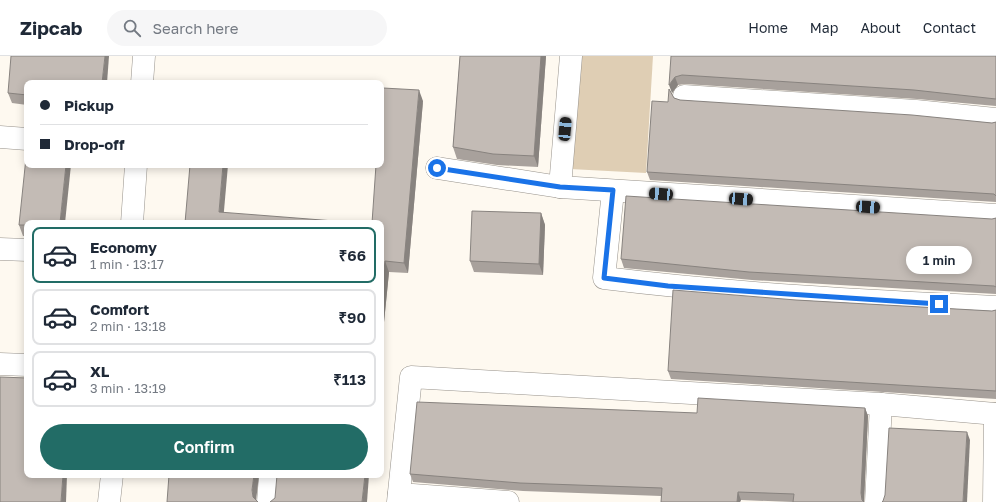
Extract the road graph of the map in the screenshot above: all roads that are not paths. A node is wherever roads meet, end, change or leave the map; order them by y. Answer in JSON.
{"nodes":[{"id":1,"x":144,"y":56,"type":"edge"},
{"id":2,"x":571,"y":56,"type":"edge"},
{"id":3,"x":142,"y":80,"type":"edge"},
{"id":4,"x":684,"y":96,"type":"dead end"},
{"id":5,"x":996,"y":119,"type":"edge"},
{"id":6,"x":0,"y":138,"type":"edge"},
{"id":7,"x":24,"y":139,"type":"edge"},
{"id":8,"x":136,"y":168,"type":"edge"},
{"id":9,"x":437,"y":168,"type":"dead end"},
{"id":10,"x":560,"y":187,"type":"junction"},
{"id":11,"x":613,"y":190,"type":"junction"},
{"id":12,"x":996,"y":215,"type":"edge"},
{"id":13,"x":132,"y":220,"type":"edge"},
{"id":14,"x":0,"y":249,"type":"edge"},
{"id":15,"x":24,"y":250,"type":"edge"},
{"id":16,"x":996,"y":307,"type":"edge"},
{"id":17,"x":0,"y":364,"type":"edge"},
{"id":18,"x":24,"y":365,"type":"edge"},
{"id":19,"x":881,"y":404,"type":"junction"},
{"id":20,"x":996,"y":414,"type":"edge"},
{"id":21,"x":112,"y":478,"type":"edge"},
{"id":22,"x":270,"y":478,"type":"edge"},
{"id":23,"x":398,"y":498,"type":"edge"},
{"id":24,"x":109,"y":502,"type":"edge"},
{"id":25,"x":268,"y":502,"type":"edge"},
{"id":26,"x":508,"y":502,"type":"edge"},
{"id":27,"x":876,"y":502,"type":"edge"},
{"id":28,"x":994,"y":502,"type":"edge"}],
"edges":[{"from":1,"to":3,"type":"street"},
{"from":2,"to":10,"type":"street"},
{"from":4,"to":5,"type":"street"},
{"from":6,"to":7,"type":"street"},
{"from":8,"to":13,"type":"street"},
{"from":9,"to":10,"type":"street"},
{"from":10,"to":11,"type":"street"},
{"from":11,"to":12,"type":"street"},
{"from":11,"to":16,"type":"street"},
{"from":14,"to":15,"type":"street"},
{"from":17,"to":18,"type":"street"},
{"from":19,"to":20,"type":"street"},
{"from":19,"to":23,"type":"street"},
{"from":19,"to":27,"type":"street"},
{"from":20,"to":28,"type":"street"},
{"from":21,"to":24,"type":"street"},
{"from":22,"to":25,"type":"street"},
{"from":23,"to":26,"type":"street"}]}
